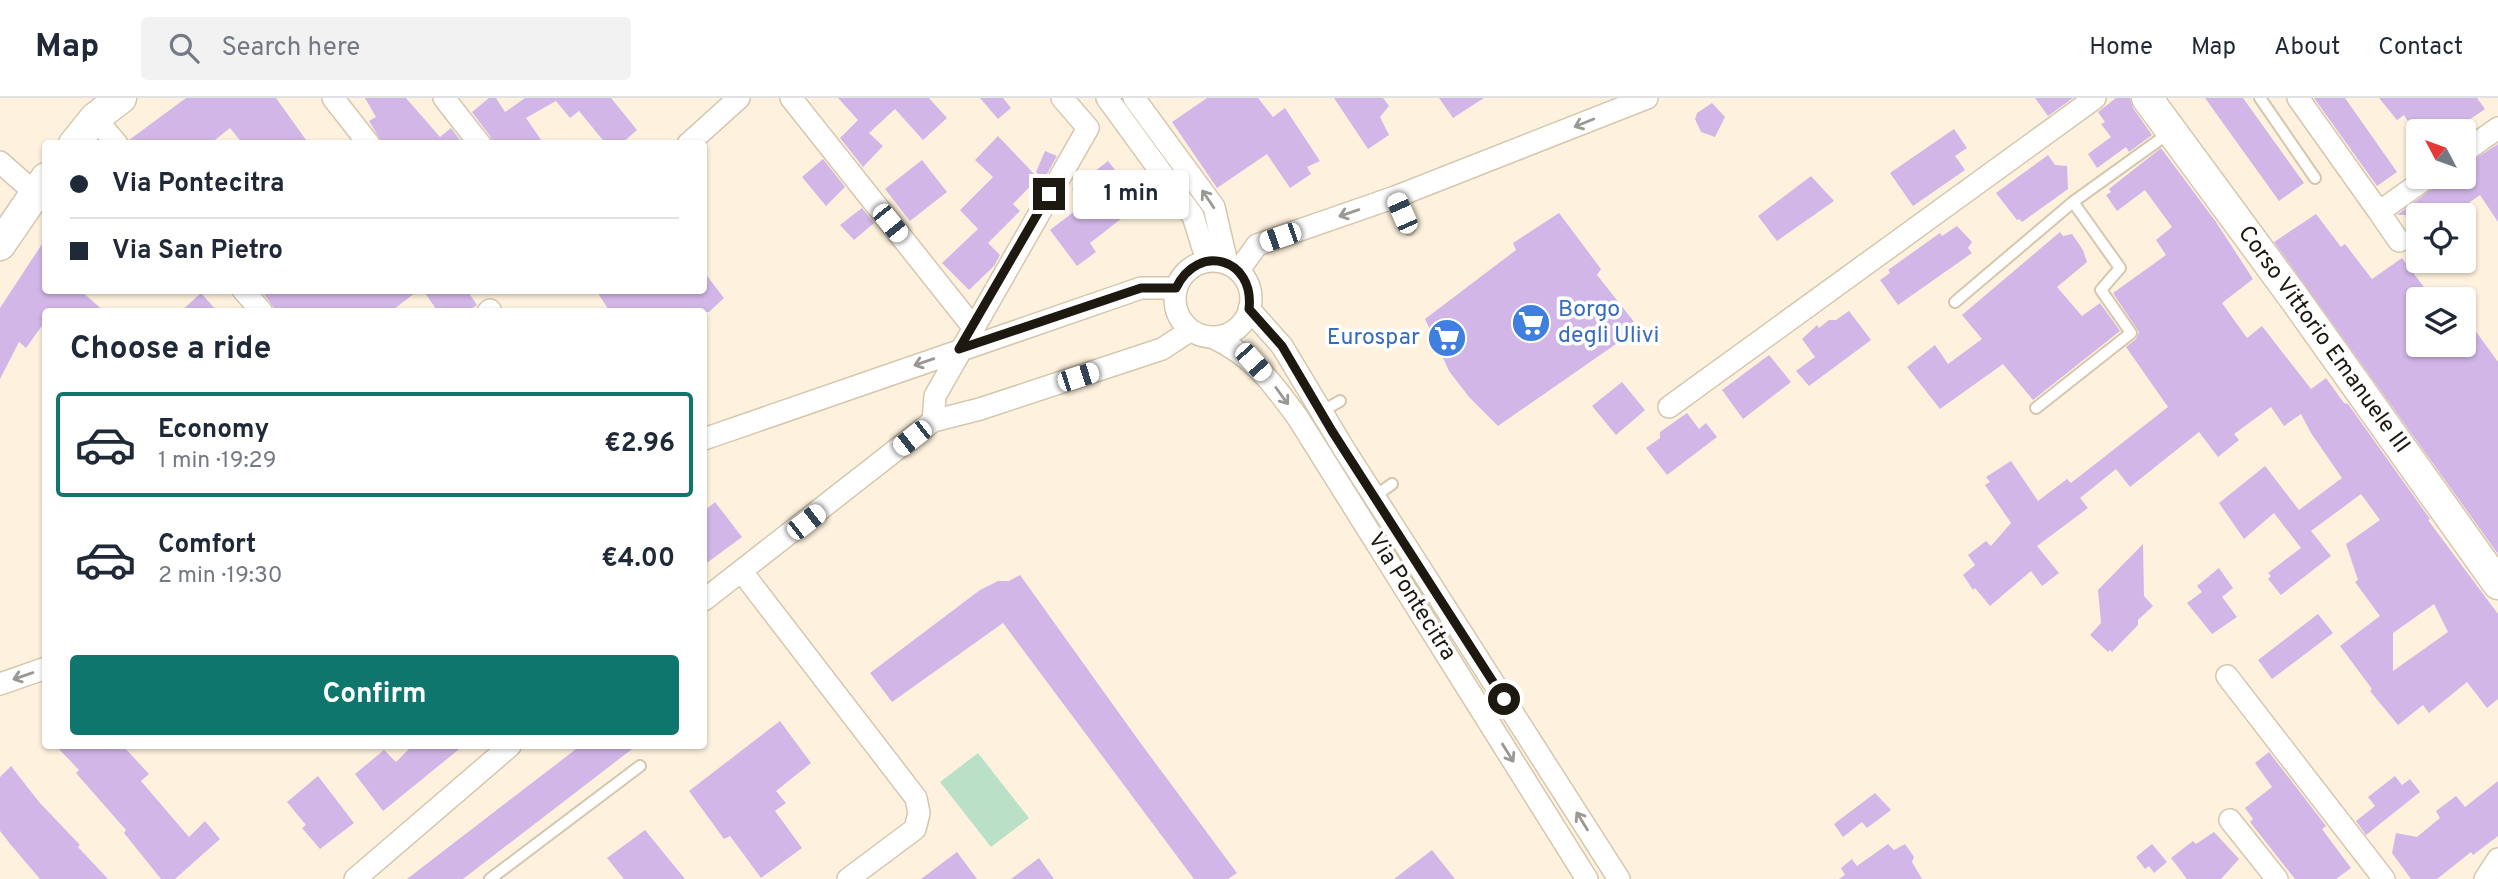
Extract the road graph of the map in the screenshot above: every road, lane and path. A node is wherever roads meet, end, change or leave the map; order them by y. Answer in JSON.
{"nodes":[{"id":1,"x":121,"y":98,"type":"edge"},
{"id":2,"x":444,"y":98,"type":"edge"},
{"id":3,"x":739,"y":98,"type":"edge"},
{"id":4,"x":791,"y":98,"type":"edge"},
{"id":5,"x":1062,"y":98,"type":"edge"},
{"id":6,"x":1107,"y":98,"type":"edge"},
{"id":7,"x":1134,"y":98,"type":"edge"},
{"id":8,"x":1647,"y":98,"type":"edge"},
{"id":9,"x":2095,"y":98,"type":"edge"},
{"id":10,"x":2260,"y":98,"type":"edge"},
{"id":11,"x":2298,"y":98,"type":"edge"},
{"id":12,"x":334,"y":99,"type":"edge"},
{"id":13,"x":2155,"y":101,"type":"edge"},
{"id":14,"x":95,"y":118,"type":"junction"},
{"id":15,"x":2498,"y":128,"type":"edge"},
{"id":16,"x":2172,"y":132,"type":"junction"},
{"id":17,"x":77,"y":140,"type":"edge"},
{"id":18,"x":114,"y":140,"type":"edge"},
{"id":19,"x":366,"y":140,"type":"edge"},
{"id":20,"x":477,"y":140,"type":"edge"},
{"id":21,"x":692,"y":140,"type":"edge"},
{"id":22,"x":2476,"y":144,"type":"edge"},
{"id":23,"x":0,"y":162,"type":"edge"},
{"id":24,"x":2315,"y":178,"type":"dead end"},
{"id":25,"x":40,"y":185,"type":"edge"},
{"id":26,"x":2411,"y":189,"type":"edge"},
{"id":27,"x":1395,"y":197,"type":"junction"},
{"id":28,"x":2073,"y":202,"type":"junction"},
{"id":29,"x":2379,"y":212,"type":"junction"},
{"id":30,"x":1409,"y":229,"type":"dead end"},
{"id":31,"x":2399,"y":241,"type":"dead end"},
{"id":32,"x":0,"y":245,"type":"edge"},
{"id":33,"x":1224,"y":265,"type":"junction"},
{"id":34,"x":1176,"y":288,"type":"junction"},
{"id":35,"x":246,"y":294,"type":"edge"},
{"id":36,"x":1955,"y":302,"type":"dead end"},
{"id":37,"x":258,"y":308,"type":"edge"},
{"id":38,"x":1249,"y":309,"type":"junction"},
{"id":39,"x":973,"y":327,"type":"junction"},
{"id":40,"x":1191,"y":330,"type":"junction"},
{"id":41,"x":1212,"y":337,"type":"junction"},
{"id":42,"x":959,"y":349,"type":"junction"},
{"id":43,"x":1340,"y":401,"type":"dead end"},
{"id":44,"x":1669,"y":407,"type":"dead end"},
{"id":45,"x":2036,"y":408,"type":"dead end"},
{"id":46,"x":1321,"y":412,"type":"junction"},
{"id":47,"x":933,"y":421,"type":"junction"},
{"id":48,"x":707,"y":438,"type":"edge"},
{"id":49,"x":742,"y":572,"type":"junction"},
{"id":50,"x":2498,"y":584,"type":"edge"},
{"id":51,"x":707,"y":598,"type":"edge"},
{"id":52,"x":42,"y":669,"type":"edge"},
{"id":53,"x":2227,"y":676,"type":"dead end"},
{"id":54,"x":0,"y":684,"type":"edge"},
{"id":55,"x":507,"y":749,"type":"edge"},
{"id":56,"x":640,"y":766,"type":"dead end"},
{"id":57,"x":2230,"y":820,"type":"dead end"},
{"id":58,"x":2498,"y":859,"type":"edge"},
{"id":59,"x":855,"y":877,"type":"edge"},
{"id":60,"x":355,"y":879,"type":"edge"},
{"id":61,"x":490,"y":879,"type":"edge"},
{"id":62,"x":1587,"y":879,"type":"edge"},
{"id":63,"x":1619,"y":879,"type":"edge"},
{"id":64,"x":2277,"y":879,"type":"edge"},
{"id":65,"x":2384,"y":879,"type":"edge"},
{"id":66,"x":2485,"y":879,"type":"edge"}],
"edges":[{"from":1,"to":14,"type":"street"},
{"from":2,"to":20,"type":"street"},
{"from":3,"to":21,"type":"street"},
{"from":4,"to":39,"type":"street"},
{"from":5,"to":39,"type":"street"},
{"from":6,"to":33,"type":"street"},
{"from":33,"to":7,"type":"street","one_way":true},
{"from":8,"to":27,"type":"street","one_way":true},
{"from":9,"to":44,"type":"street"},
{"from":10,"to":24,"type":"lane"},
{"from":11,"to":29,"type":"street"},
{"from":12,"to":19,"type":"street"},
{"from":13,"to":16,"type":"street","name":"Corso Vittorio Emanuele III"},
{"from":14,"to":17,"type":"street"},
{"from":14,"to":18,"type":"street"},
{"from":15,"to":22,"type":"street"},
{"from":16,"to":28,"type":"lane"},
{"from":16,"to":50,"type":"street","name":"Corso Vittorio Emanuele III"},
{"from":23,"to":25,"type":"street"},
{"from":25,"to":32,"type":"street"},
{"from":26,"to":29,"type":"street"},
{"from":27,"to":30,"type":"lane"},
{"from":27,"to":33,"type":"street","one_way":true},
{"from":28,"to":36,"type":"lane"},
{"from":28,"to":45,"type":"lane"},
{"from":29,"to":31,"type":"street"},
{"from":33,"to":34,"type":"street"},
{"from":33,"to":38,"type":"street"},
{"from":34,"to":40,"type":"street"},
{"from":34,"to":42,"type":"street"},
{"from":35,"to":37,"type":"street"},
{"from":38,"to":41,"type":"street"},
{"from":38,"to":46,"type":"street","name":"Via Pontecitra"},
{"from":39,"to":42,"type":"street"},
{"from":40,"to":41,"type":"street"},
{"from":40,"to":47,"type":"street"},
{"from":41,"to":62,"type":"street","name":"Via Pontecitra","one_way":true},
{"from":42,"to":47,"type":"street"},
{"from":42,"to":48,"type":"street","one_way":true},
{"from":43,"to":46,"type":"lane"},
{"from":63,"to":46,"type":"street","name":"Via Pontecitra","one_way":true},
{"from":47,"to":49,"type":"street"},
{"from":49,"to":51,"type":"street"},
{"from":49,"to":59,"type":"street"},
{"from":52,"to":54,"type":"street","one_way":true},
{"from":53,"to":65,"type":"street"},
{"from":55,"to":60,"type":"street"},
{"from":56,"to":61,"type":"lane"},
{"from":57,"to":64,"type":"street"},
{"from":58,"to":66,"type":"street"}]}
